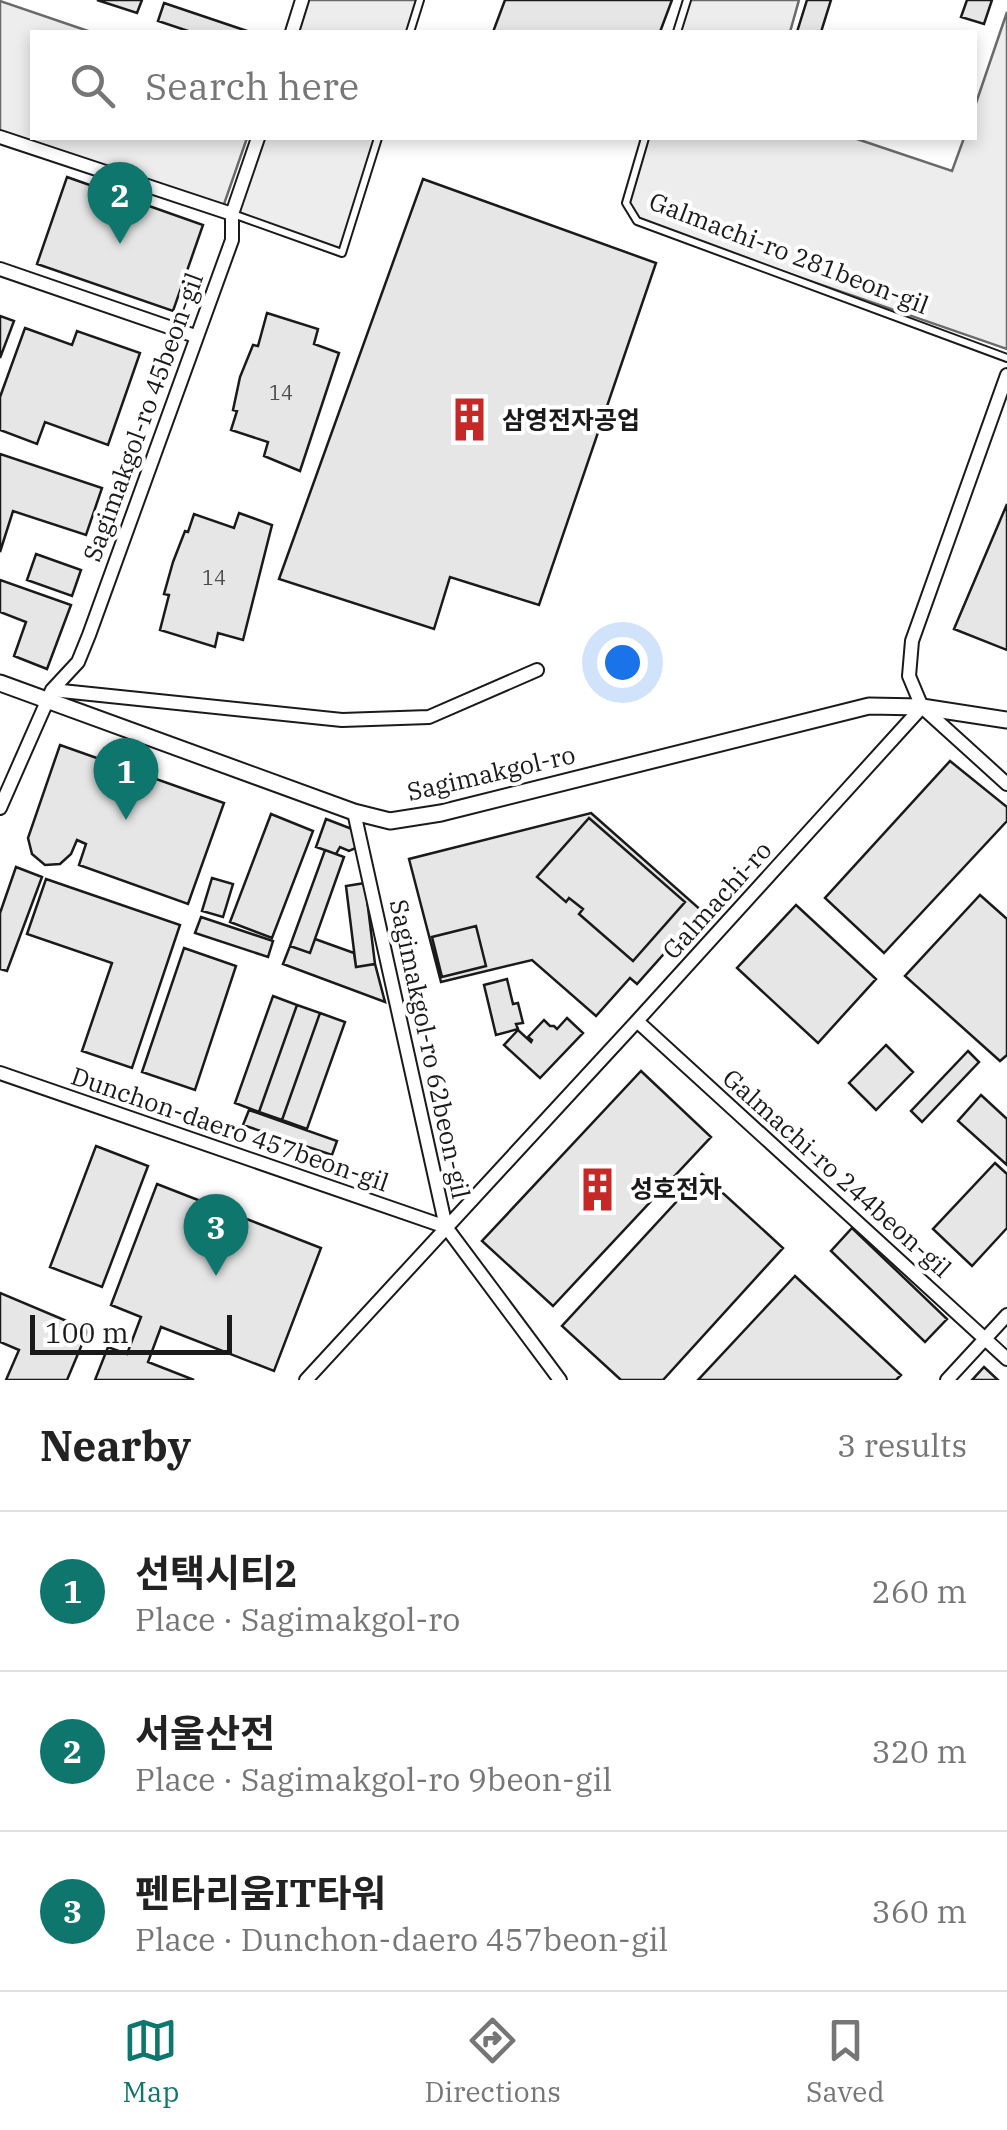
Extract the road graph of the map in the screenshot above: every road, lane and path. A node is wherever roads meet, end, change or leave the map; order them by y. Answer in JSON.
{"nodes":[{"id":1,"x":302,"y":0,"type":"edge"},
{"id":2,"x":420,"y":0,"type":"edge"},
{"id":3,"x":687,"y":0,"type":"edge"},
{"id":4,"x":293,"y":30,"type":"edge"},
{"id":5,"x":411,"y":30,"type":"edge"},
{"id":6,"x":679,"y":30,"type":"edge"},
{"id":7,"x":0,"y":136,"type":"edge"},
{"id":8,"x":257,"y":140,"type":"edge"},
{"id":9,"x":377,"y":140,"type":"edge"},
{"id":10,"x":645,"y":140,"type":"edge"},
{"id":11,"x":232,"y":214,"type":"junction"},
{"id":12,"x":0,"y":269,"type":"edge"},
{"id":13,"x":196,"y":336,"type":"junction"},
{"id":14,"x":1007,"y":358,"type":"edge"},
{"id":15,"x":1007,"y":376,"type":"edge"},
{"id":16,"x":537,"y":670,"type":"dead end"},
{"id":17,"x":0,"y":683,"type":"edge"},
{"id":18,"x":49,"y":696,"type":"junction"},
{"id":19,"x":922,"y":707,"type":"junction"},
{"id":20,"x":1007,"y":720,"type":"edge"},
{"id":21,"x":1007,"y":784,"type":"edge"},
{"id":22,"x":0,"y":808,"type":"edge"},
{"id":23,"x":354,"y":812,"type":"junction"},
{"id":24,"x":637,"y":1021,"type":"junction"},
{"id":25,"x":0,"y":1073,"type":"edge"},
{"id":26,"x":446,"y":1227,"type":"junction"},
{"id":27,"x":1007,"y":1316,"type":"edge"},
{"id":28,"x":985,"y":1339,"type":"junction"},
{"id":29,"x":1007,"y":1359,"type":"edge"},
{"id":30,"x":306,"y":1380,"type":"edge"},
{"id":31,"x":560,"y":1380,"type":"edge"},
{"id":32,"x":947,"y":1380,"type":"edge"}],
"edges":[{"from":1,"to":4,"type":"street"},
{"from":2,"to":5,"type":"lane"},
{"from":3,"to":6,"type":"lane"},
{"from":7,"to":11,"type":"street"},
{"from":8,"to":11,"type":"street","name":"Sagimakgol-ro 45beon-gil"},
{"from":9,"to":11,"type":"lane"},
{"from":10,"to":14,"type":"lane","name":"Galmachi-ro 281beon-gil"},
{"from":11,"to":13,"type":"street","name":"Sagimakgol-ro 45beon-gil"},
{"from":12,"to":13,"type":"street"},
{"from":13,"to":18,"type":"street","name":"Sagimakgol-ro 45beon-gil"},
{"from":15,"to":19,"type":"street"},
{"from":16,"to":18,"type":"street"},
{"from":17,"to":18,"type":"street","name":"Sagimakgol-ro"},
{"from":18,"to":22,"type":"street","name":"Sagimakgol-ro 45beon-gil"},
{"from":18,"to":23,"type":"street","name":"Sagimakgol-ro"},
{"from":19,"to":20,"type":"street","name":"Sagimakgol-ro"},
{"from":19,"to":21,"type":"street"},
{"from":19,"to":23,"type":"street","name":"Sagimakgol-ro"},
{"from":19,"to":24,"type":"street","name":"Galmachi-ro"},
{"from":23,"to":26,"type":"street","name":"Sagimakgol-ro 62beon-gil"},
{"from":24,"to":26,"type":"street","name":"Galmachi-ro"},
{"from":24,"to":28,"type":"street","name":"Galmachi-ro 244beon-gil"},
{"from":25,"to":26,"type":"street","name":"Dunchon-daero 457beon-gil"},
{"from":26,"to":30,"type":"street","name":"Galmachi-ro"},
{"from":26,"to":31,"type":"street","name":"Sagimakgol-ro 62beon-gil"},
{"from":27,"to":28,"type":"street"},
{"from":28,"to":29,"type":"street","name":"Galmachi-ro 244beon-gil"},
{"from":28,"to":32,"type":"street"}]}
